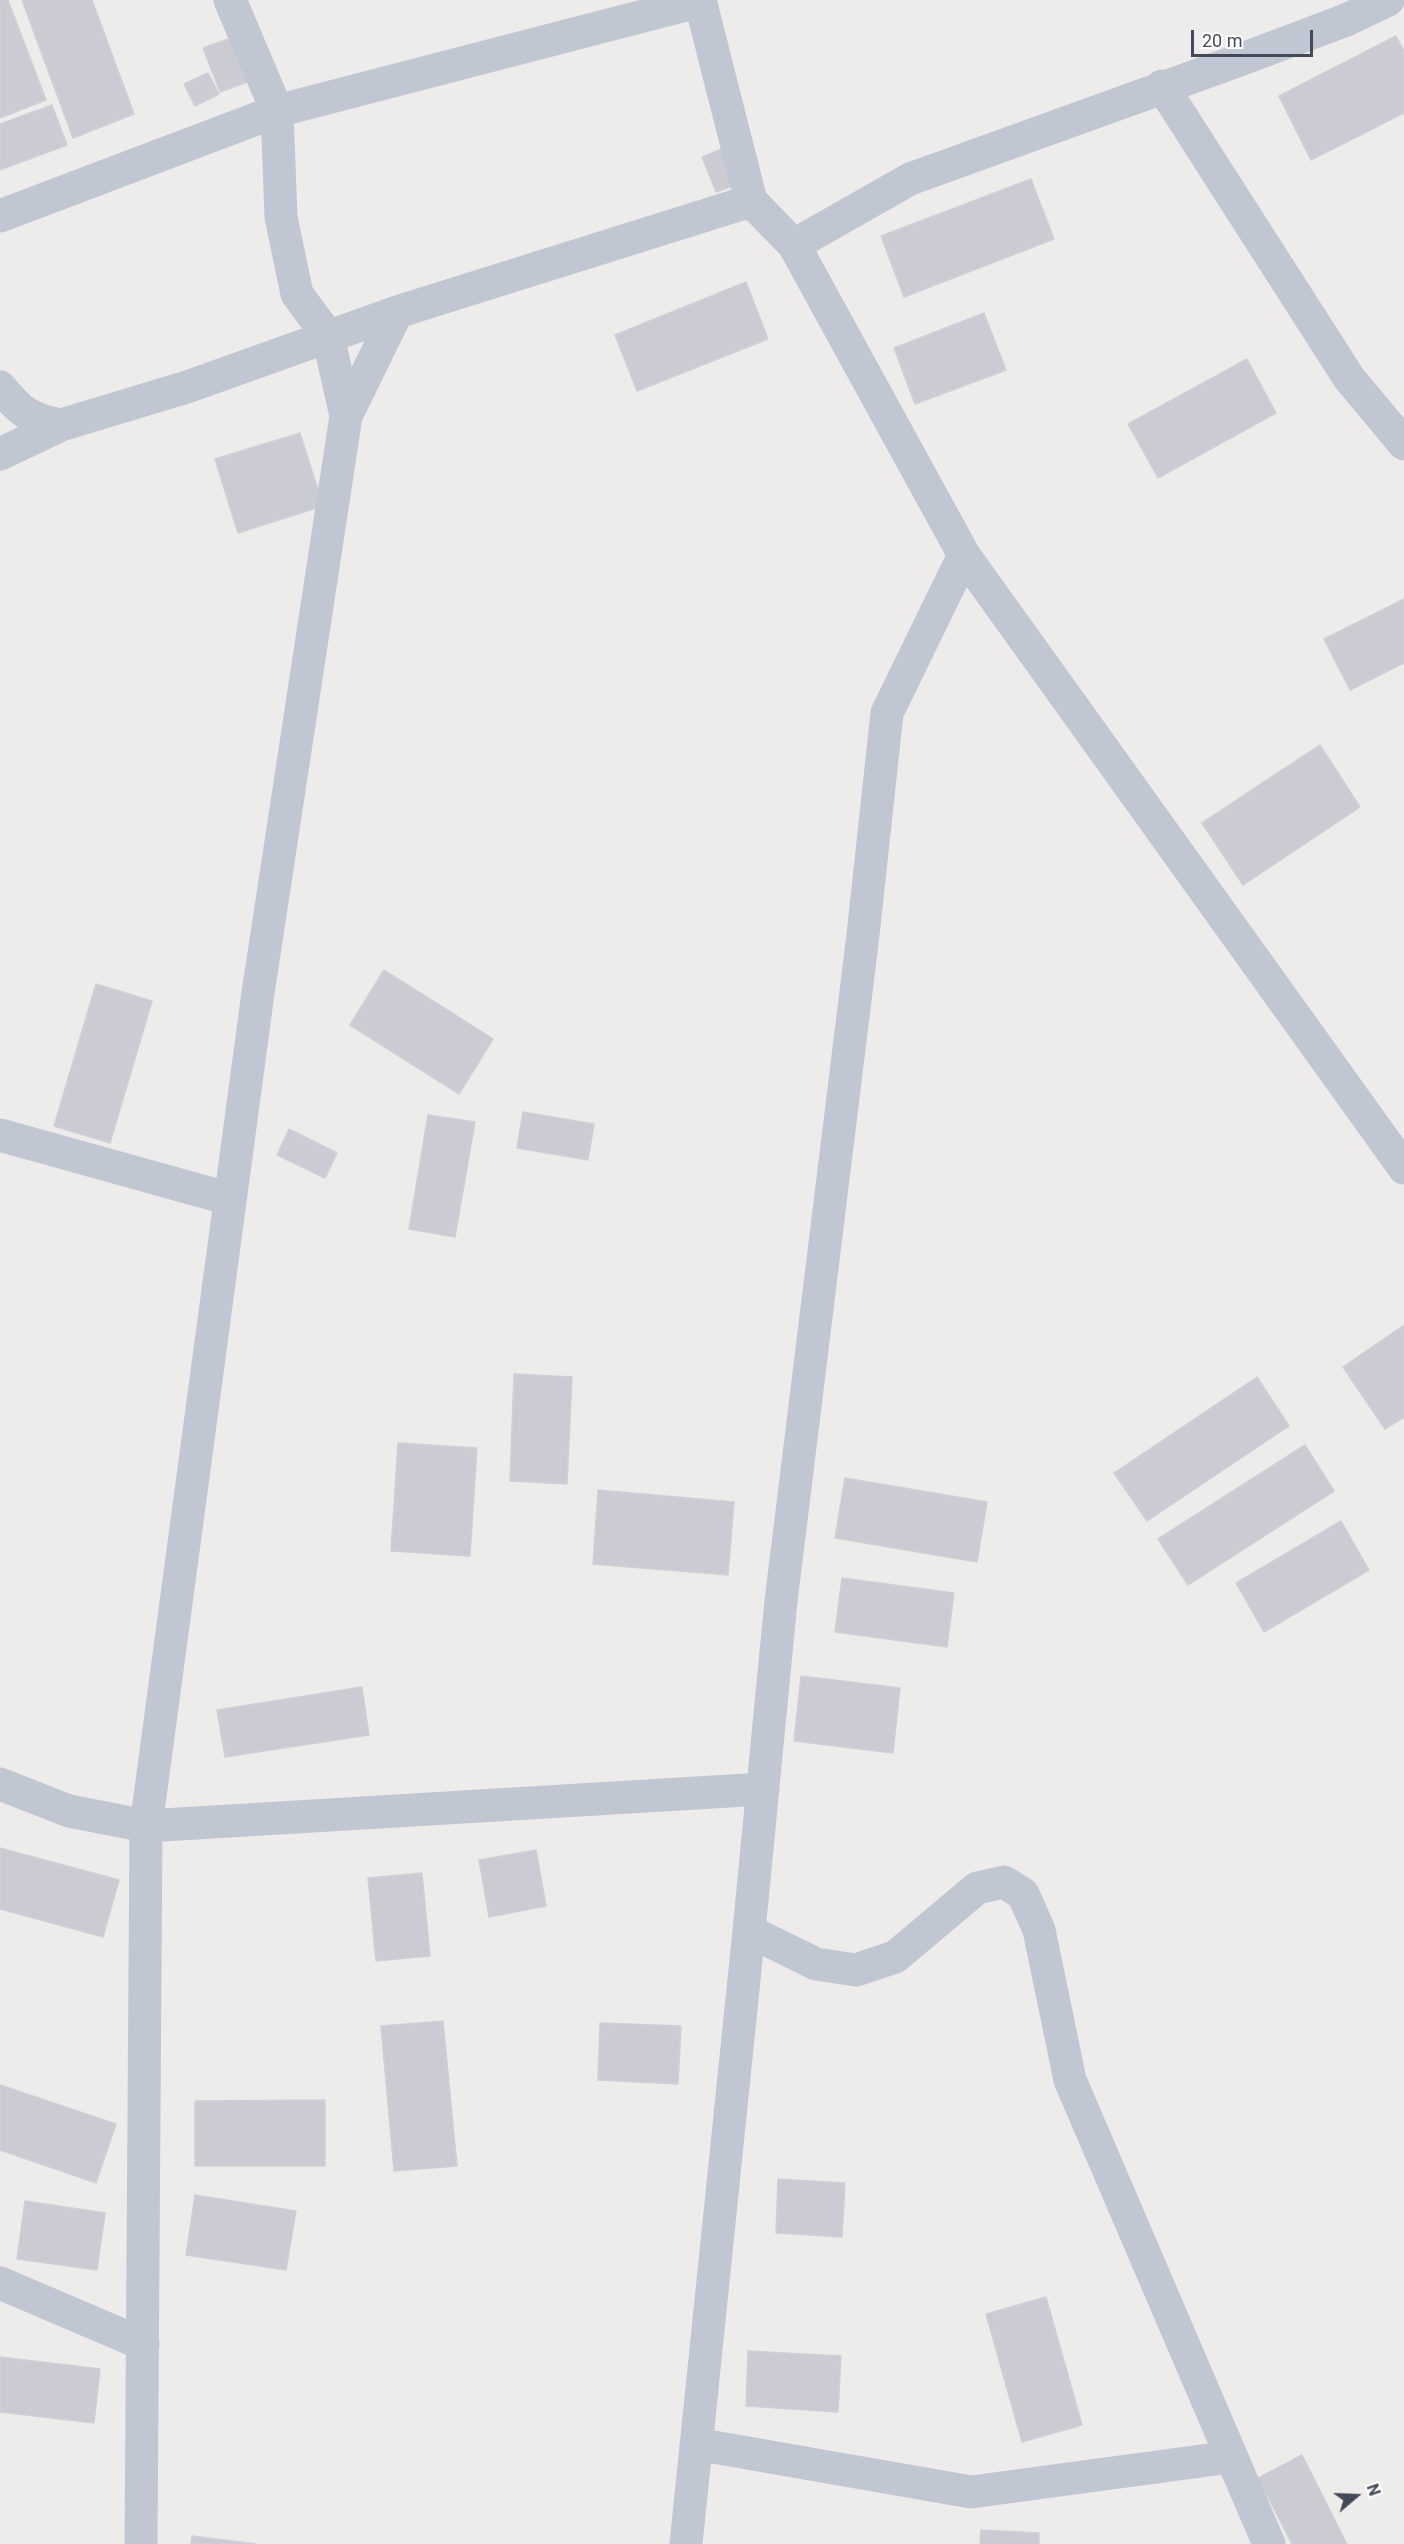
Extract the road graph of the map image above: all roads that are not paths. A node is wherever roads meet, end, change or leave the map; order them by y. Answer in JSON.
{"nodes":[{"id":1,"x":230,"y":0,"type":"edge"},
{"id":2,"x":1388,"y":0,"type":"edge"},
{"id":3,"x":701,"y":1,"type":"edge"},
{"id":4,"x":1162,"y":86,"type":"junction"},
{"id":5,"x":277,"y":111,"type":"junction"},
{"id":6,"x":751,"y":201,"type":"junction"},
{"id":7,"x":0,"y":216,"type":"edge"},
{"id":8,"x":794,"y":245,"type":"junction"},
{"id":9,"x":397,"y":312,"type":"junction"},
{"id":10,"x":328,"y":336,"type":"junction"},
{"id":11,"x":0,"y":387,"type":"edge"},
{"id":12,"x":346,"y":416,"type":"junction"},
{"id":13,"x":61,"y":425,"type":"junction"},
{"id":14,"x":1404,"y":444,"type":"edge"},
{"id":15,"x":0,"y":454,"type":"edge"},
{"id":16,"x":964,"y":555,"type":"junction"},
{"id":17,"x":0,"y":1135,"type":"edge"},
{"id":18,"x":1404,"y":1168,"type":"edge"},
{"id":19,"x":230,"y":1199,"type":"junction"},
{"id":20,"x":0,"y":1784,"type":"edge"},
{"id":21,"x":762,"y":1789,"type":"junction"},
{"id":22,"x":146,"y":1826,"type":"junction"},
{"id":23,"x":749,"y":1931,"type":"junction"},
{"id":24,"x":0,"y":2283,"type":"edge"},
{"id":25,"x":143,"y":2344,"type":"junction"},
{"id":26,"x":696,"y":2445,"type":"junction"},
{"id":27,"x":1231,"y":2457,"type":"junction"},
{"id":28,"x":141,"y":2544,"type":"edge"},
{"id":29,"x":686,"y":2544,"type":"edge"},
{"id":30,"x":1269,"y":2544,"type":"edge"}],
"edges":[{"from":1,"to":5,"type":"street"},
{"from":2,"to":4,"type":"street"},
{"from":3,"to":5,"type":"street"},
{"from":3,"to":6,"type":"street"},
{"from":4,"to":8,"type":"street"},
{"from":4,"to":14,"type":"street"},
{"from":5,"to":7,"type":"street"},
{"from":5,"to":10,"type":"street"},
{"from":6,"to":8,"type":"street"},
{"from":6,"to":9,"type":"street"},
{"from":8,"to":16,"type":"street"},
{"from":9,"to":10,"type":"street"},
{"from":9,"to":12,"type":"street"},
{"from":10,"to":12,"type":"street"},
{"from":10,"to":13,"type":"street"},
{"from":11,"to":13,"type":"street"},
{"from":12,"to":19,"type":"street"},
{"from":13,"to":15,"type":"street"},
{"from":16,"to":18,"type":"street"},
{"from":16,"to":21,"type":"street"},
{"from":17,"to":19,"type":"street"},
{"from":19,"to":22,"type":"street"},
{"from":20,"to":22,"type":"street"},
{"from":21,"to":22,"type":"street"},
{"from":21,"to":23,"type":"street"},
{"from":22,"to":25,"type":"street"},
{"from":23,"to":26,"type":"street"},
{"from":23,"to":27,"type":"street"},
{"from":24,"to":25,"type":"street"},
{"from":25,"to":28,"type":"street"},
{"from":26,"to":27,"type":"street"},
{"from":26,"to":29,"type":"street"},
{"from":27,"to":30,"type":"street"}]}
